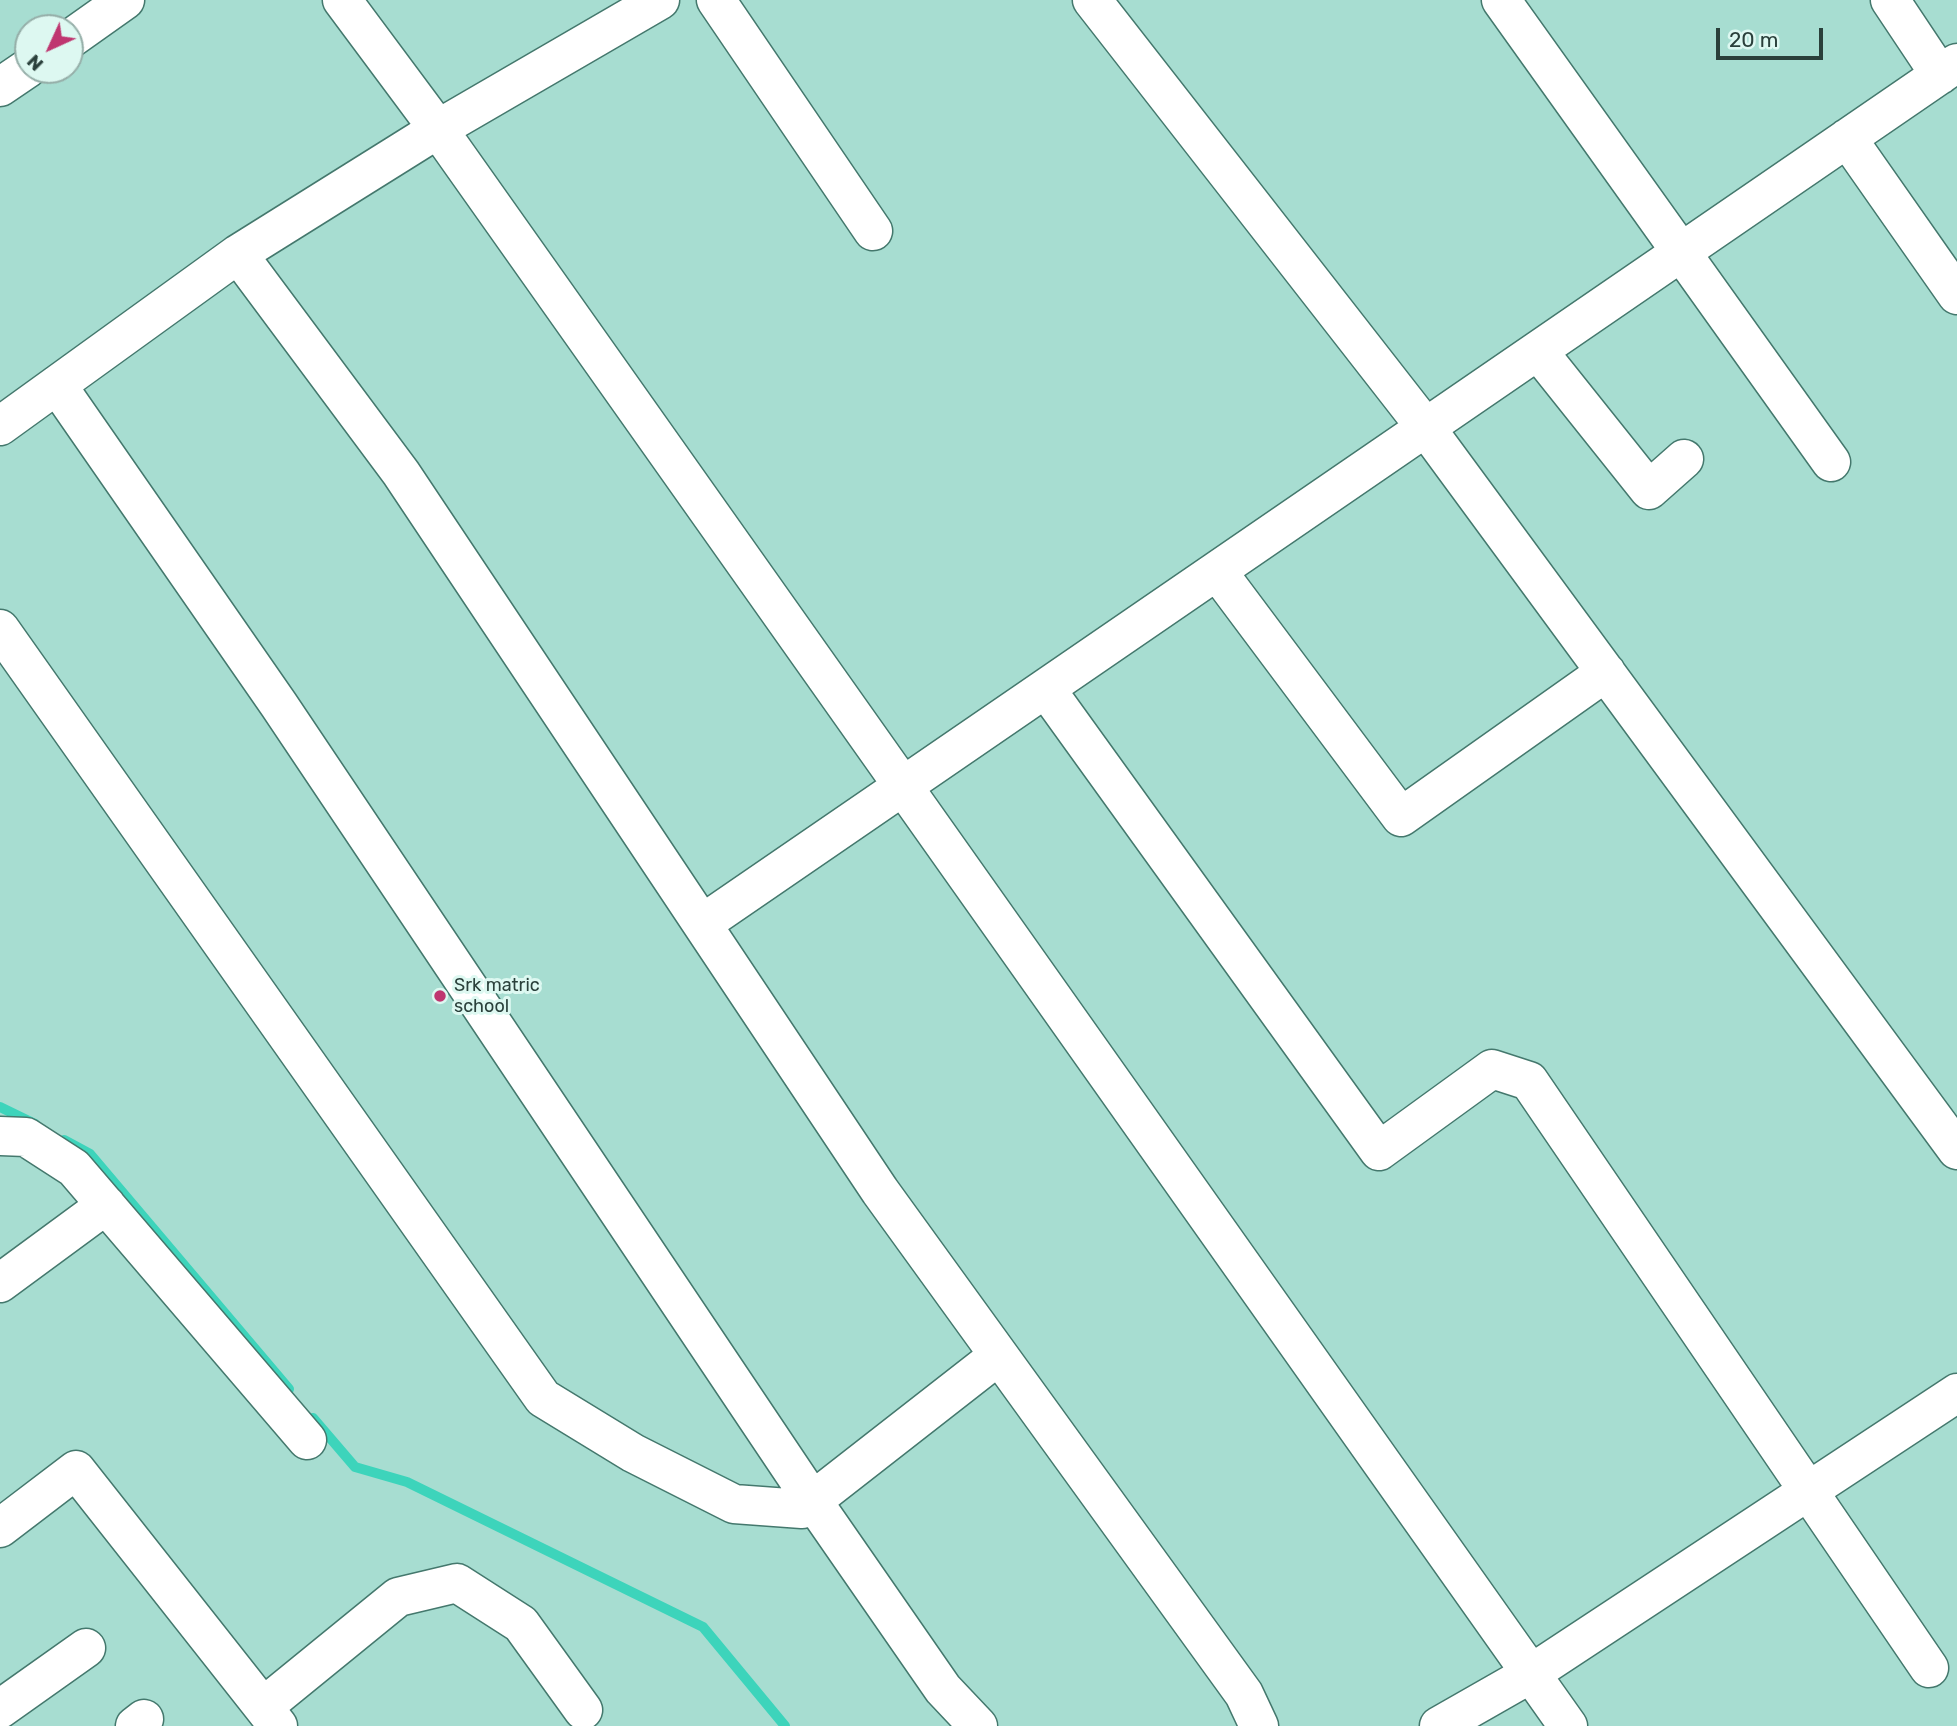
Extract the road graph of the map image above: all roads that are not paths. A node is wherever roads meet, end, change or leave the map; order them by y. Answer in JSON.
{"nodes":[{"id":1,"x":125,"y":0,"type":"edge"},
{"id":2,"x":342,"y":0,"type":"edge"},
{"id":3,"x":660,"y":0,"type":"edge"},
{"id":4,"x":716,"y":0,"type":"edge"},
{"id":5,"x":1093,"y":0,"type":"edge"},
{"id":6,"x":1501,"y":0,"type":"edge"},
{"id":7,"x":1890,"y":0,"type":"edge"},
{"id":8,"x":84,"y":29,"type":"edge"},
{"id":9,"x":1948,"y":69,"type":"edge"},
{"id":10,"x":438,"y":129,"type":"junction"},
{"id":11,"x":1847,"y":138,"type":"junction"},
{"id":12,"x":873,"y":231,"type":"dead end"},
{"id":13,"x":1680,"y":253,"type":"junction"},
{"id":14,"x":238,"y":254,"type":"junction"},
{"id":15,"x":1957,"y":295,"type":"edge"},
{"id":16,"x":1538,"y":351,"type":"junction"},
{"id":17,"x":57,"y":385,"type":"junction"},
{"id":18,"x":0,"y":426,"type":"edge"},
{"id":19,"x":1426,"y":428,"type":"junction"},
{"id":20,"x":1684,"y":459,"type":"dead end"},
{"id":21,"x":1831,"y":462,"type":"dead end"},
{"id":22,"x":1217,"y":571,"type":"junction"},
{"id":23,"x":0,"y":629,"type":"edge"},
{"id":24,"x":1606,"y":671,"type":"junction"},
{"id":25,"x":1046,"y":689,"type":"junction"},
{"id":26,"x":904,"y":787,"type":"junction"},
{"id":27,"x":702,"y":924,"type":"junction"},
{"id":28,"x":0,"y":1136,"type":"edge"},
{"id":29,"x":1957,"y":1150,"type":"edge"},
{"id":30,"x":106,"y":1205,"type":"junction"},
{"id":31,"x":0,"y":1283,"type":"edge"},
{"id":32,"x":998,"y":1356,"type":"junction"},
{"id":33,"x":1957,"y":1393,"type":"edge"},
{"id":34,"x":307,"y":1440,"type":"dead end"},
{"id":35,"x":1807,"y":1491,"type":"junction"},
{"id":36,"x":812,"y":1500,"type":"junction"},
{"id":37,"x":0,"y":1528,"type":"edge"},
{"id":38,"x":86,"y":1648,"type":"dead end"},
{"id":39,"x":1929,"y":1668,"type":"dead end"},
{"id":40,"x":1532,"y":1673,"type":"junction"},
{"id":41,"x":0,"y":1709,"type":"edge"},
{"id":42,"x":583,"y":1710,"type":"dead end"},
{"id":43,"x":270,"y":1716,"type":"edge"},
{"id":44,"x":978,"y":1726,"type":"edge"},
{"id":45,"x":1259,"y":1726,"type":"edge"},
{"id":46,"x":1439,"y":1726,"type":"edge"},
{"id":47,"x":1569,"y":1726,"type":"edge"}],
"edges":[{"from":1,"to":8,"type":"street"},
{"from":2,"to":10,"type":"street"},
{"from":3,"to":10,"type":"street"},
{"from":4,"to":12,"type":"street"},
{"from":5,"to":19,"type":"street"},
{"from":6,"to":13,"type":"street"},
{"from":7,"to":9,"type":"street"},
{"from":9,"to":11,"type":"street"},
{"from":10,"to":14,"type":"street"},
{"from":10,"to":26,"type":"street"},
{"from":11,"to":13,"type":"street"},
{"from":11,"to":15,"type":"street"},
{"from":13,"to":16,"type":"street"},
{"from":13,"to":21,"type":"street"},
{"from":14,"to":17,"type":"street"},
{"from":14,"to":27,"type":"street"},
{"from":16,"to":19,"type":"street"},
{"from":16,"to":20,"type":"street"},
{"from":17,"to":18,"type":"street"},
{"from":17,"to":36,"type":"street"},
{"from":19,"to":22,"type":"street"},
{"from":19,"to":24,"type":"street"},
{"from":22,"to":24,"type":"street"},
{"from":22,"to":25,"type":"street"},
{"from":23,"to":36,"type":"street"},
{"from":24,"to":29,"type":"street"},
{"from":25,"to":26,"type":"street"},
{"from":25,"to":35,"type":"street"},
{"from":26,"to":27,"type":"street"},
{"from":26,"to":40,"type":"street"},
{"from":27,"to":32,"type":"street"},
{"from":28,"to":30,"type":"street"},
{"from":30,"to":31,"type":"street"},
{"from":30,"to":34,"type":"street"},
{"from":32,"to":36,"type":"street"},
{"from":32,"to":45,"type":"street"},
{"from":33,"to":35,"type":"street"},
{"from":35,"to":39,"type":"street"},
{"from":35,"to":40,"type":"street"},
{"from":36,"to":44,"type":"street"},
{"from":37,"to":43,"type":"street"},
{"from":38,"to":41,"type":"street"},
{"from":40,"to":46,"type":"street"},
{"from":40,"to":47,"type":"street"},
{"from":42,"to":43,"type":"street"}]}
